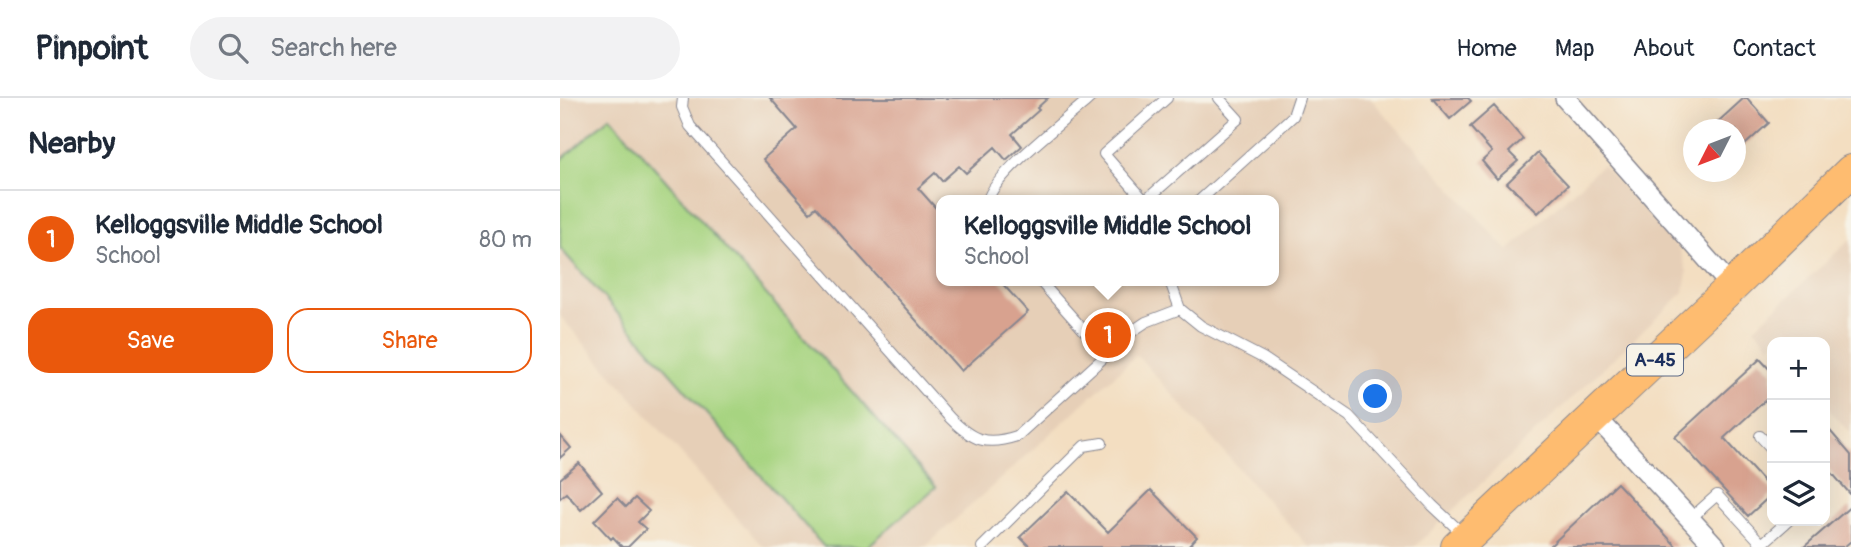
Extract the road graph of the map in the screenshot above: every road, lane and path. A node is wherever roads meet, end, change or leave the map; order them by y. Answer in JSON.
{"nodes":[{"id":1,"x":683,"y":98,"type":"edge"},
{"id":2,"x":1090,"y":98,"type":"edge"},
{"id":3,"x":1167,"y":98,"type":"edge"},
{"id":4,"x":1219,"y":98,"type":"edge"},
{"id":5,"x":1299,"y":98,"type":"edge"},
{"id":6,"x":1565,"y":98,"type":"edge"},
{"id":7,"x":1851,"y":171,"type":"edge"},
{"id":8,"x":990,"y":195,"type":"edge"},
{"id":9,"x":1141,"y":195,"type":"edge"},
{"id":10,"x":1151,"y":195,"type":"edge"},
{"id":11,"x":1206,"y":195,"type":"edge"},
{"id":12,"x":1044,"y":286,"type":"edge"},
{"id":13,"x":1172,"y":286,"type":"edge"},
{"id":14,"x":1732,"y":288,"type":"junction"},
{"id":15,"x":1180,"y":309,"type":"junction"},
{"id":16,"x":1105,"y":354,"type":"junction"},
{"id":17,"x":1595,"y":416,"type":"junction"},
{"id":18,"x":1760,"y":436,"type":"dead end"},
{"id":19,"x":1102,"y":443,"type":"dead end"},
{"id":20,"x":1767,"y":444,"type":"edge"},
{"id":21,"x":1690,"y":518,"type":"junction"},
{"id":22,"x":1782,"y":526,"type":"edge"},
{"id":23,"x":1462,"y":542,"type":"edge"},
{"id":24,"x":982,"y":547,"type":"edge"},
{"id":25,"x":1716,"y":547,"type":"edge"}],
"edges":[{"from":1,"to":16,"type":"lane"},
{"from":2,"to":8,"type":"lane"},
{"from":3,"to":9,"type":"lane"},
{"from":4,"to":10,"type":"lane"},
{"from":5,"to":11,"type":"lane"},
{"from":6,"to":14,"type":"street"},
{"from":7,"to":14,"type":"main road","number":"A-45"},
{"from":12,"to":16,"type":"lane"},
{"from":13,"to":15,"type":"lane"},
{"from":14,"to":17,"type":"main road","number":"A-45"},
{"from":15,"to":16,"type":"lane"},
{"from":15,"to":23,"type":"lane"},
{"from":17,"to":21,"type":"street"},
{"from":17,"to":23,"type":"main road","number":"A-45"},
{"from":18,"to":20,"type":"lane"},
{"from":19,"to":24,"type":"lane"},
{"from":21,"to":22,"type":"lane"},
{"from":21,"to":25,"type":"street"}]}
